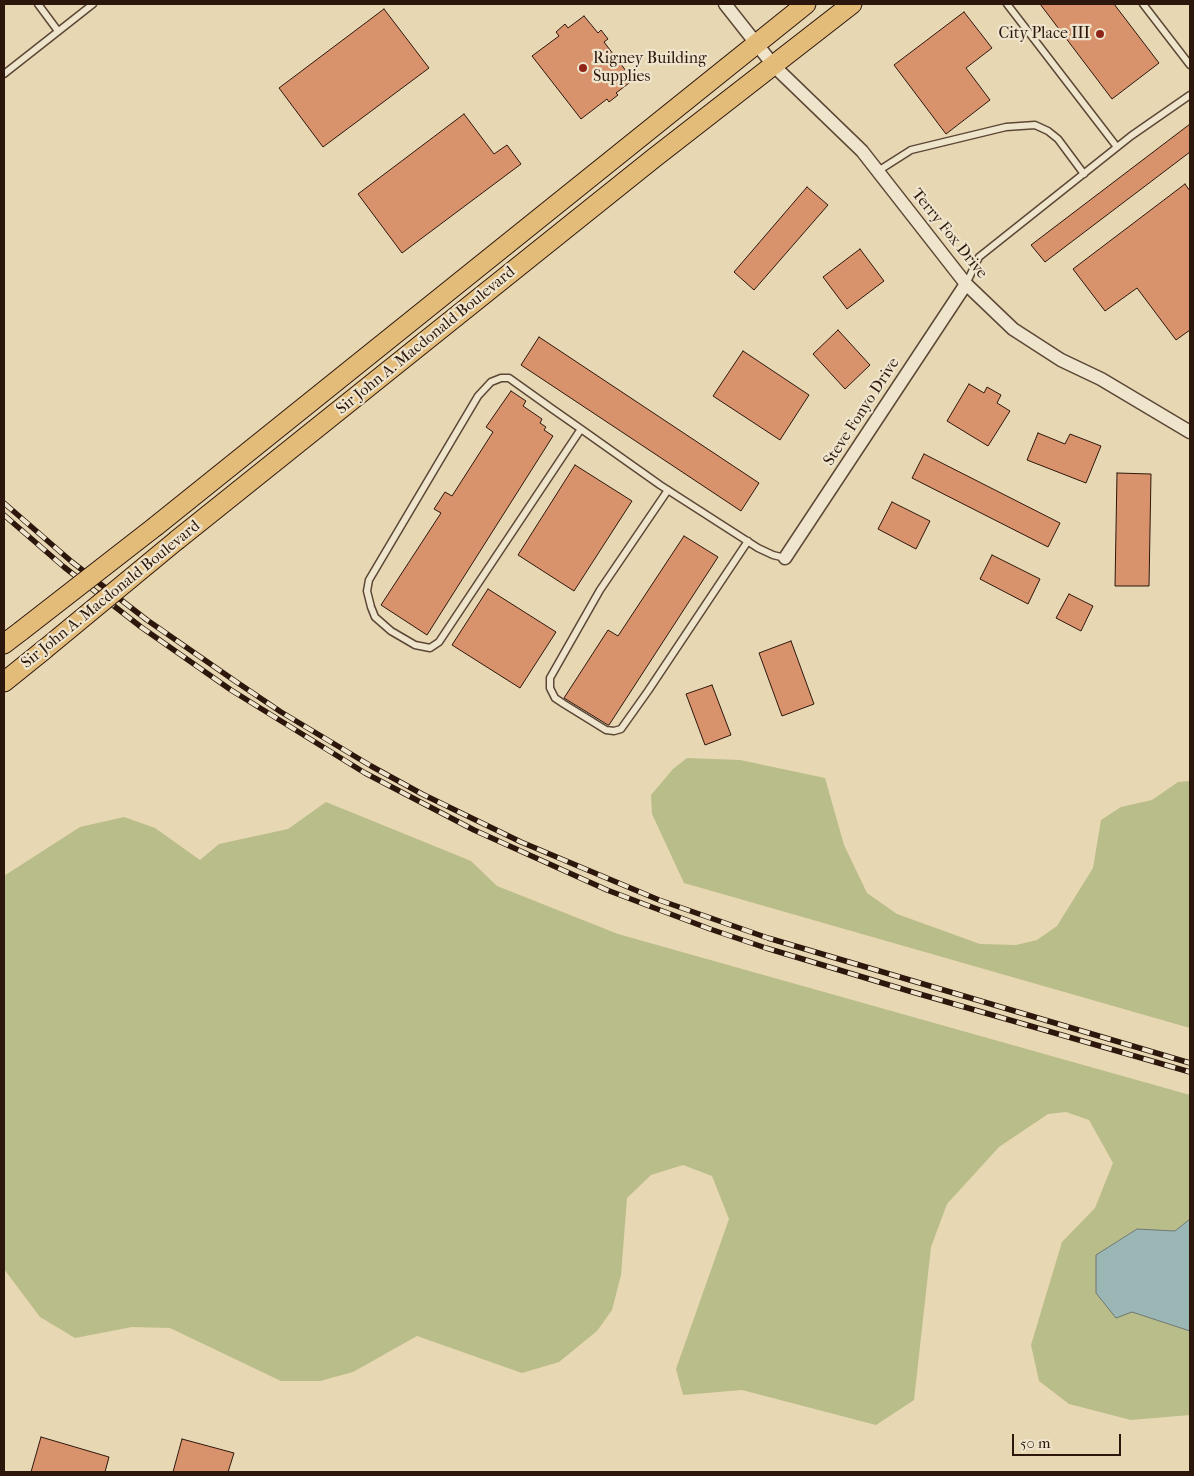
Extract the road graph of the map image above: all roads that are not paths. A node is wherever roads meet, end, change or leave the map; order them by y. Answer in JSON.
{"nodes":[{"id":1,"x":38,"y":4,"type":"edge"},
{"id":2,"x":93,"y":4,"type":"edge"},
{"id":3,"x":725,"y":4,"type":"edge"},
{"id":4,"x":806,"y":4,"type":"edge"},
{"id":5,"x":852,"y":4,"type":"edge"},
{"id":6,"x":1007,"y":4,"type":"edge"},
{"id":7,"x":1143,"y":4,"type":"edge"},
{"id":8,"x":58,"y":31,"type":"junction"},
{"id":9,"x":756,"y":44,"type":"junction"},
{"id":10,"x":1190,"y":65,"type":"edge"},
{"id":11,"x":774,"y":66,"type":"junction"},
{"id":12,"x":4,"y":74,"type":"edge"},
{"id":13,"x":1190,"y":95,"type":"edge"},
{"id":14,"x":1117,"y":147,"type":"junction"},
{"id":15,"x":878,"y":171,"type":"junction"},
{"id":16,"x":1084,"y":174,"type":"junction"},
{"id":17,"x":966,"y":284,"type":"junction"},
{"id":18,"x":581,"y":429,"type":"junction"},
{"id":19,"x":1190,"y":432,"type":"edge"},
{"id":20,"x":668,"y":490,"type":"junction"},
{"id":21,"x":748,"y":541,"type":"junction"},
{"id":22,"x":785,"y":558,"type":"joint"},
{"id":23,"x":4,"y":644,"type":"edge"},
{"id":24,"x":4,"y":682,"type":"edge"}],
"edges":[{"from":1,"to":8,"type":"lane"},
{"from":2,"to":8,"type":"lane"},
{"from":3,"to":9,"type":"street","name":"Terry Fox Drive"},
{"from":4,"to":9,"type":"main road","name":"Sir John A. Macdonald Boulevard"},
{"from":5,"to":11,"type":"main road","name":"Sir John A. Macdonald Boulevard"},
{"from":6,"to":14,"type":"lane"},
{"from":7,"to":10,"type":"lane"},
{"from":8,"to":12,"type":"lane"},
{"from":9,"to":11,"type":"street","name":"Terry Fox Drive"},
{"from":9,"to":23,"type":"main road","name":"Sir John A. Macdonald Boulevard","bridge":true},
{"from":11,"to":15,"type":"street","name":"Terry Fox Drive"},
{"from":11,"to":24,"type":"main road","name":"Sir John A. Macdonald Boulevard","bridge":true},
{"from":13,"to":14,"type":"lane"},
{"from":14,"to":16,"type":"lane"},
{"from":15,"to":16,"type":"lane"},
{"from":15,"to":17,"type":"street","name":"Terry Fox Drive"},
{"from":16,"to":17,"type":"lane"},
{"from":17,"to":19,"type":"street","name":"Terry Fox Drive"},
{"from":17,"to":22,"type":"street","name":"Steve Fonyo Drive"},
{"from":18,"to":18,"type":"lane"},
{"from":18,"to":20,"type":"lane"},
{"from":20,"to":21,"type":"lane"},
{"from":20,"to":21,"type":"lane"},
{"from":21,"to":22,"type":"lane"}]}
